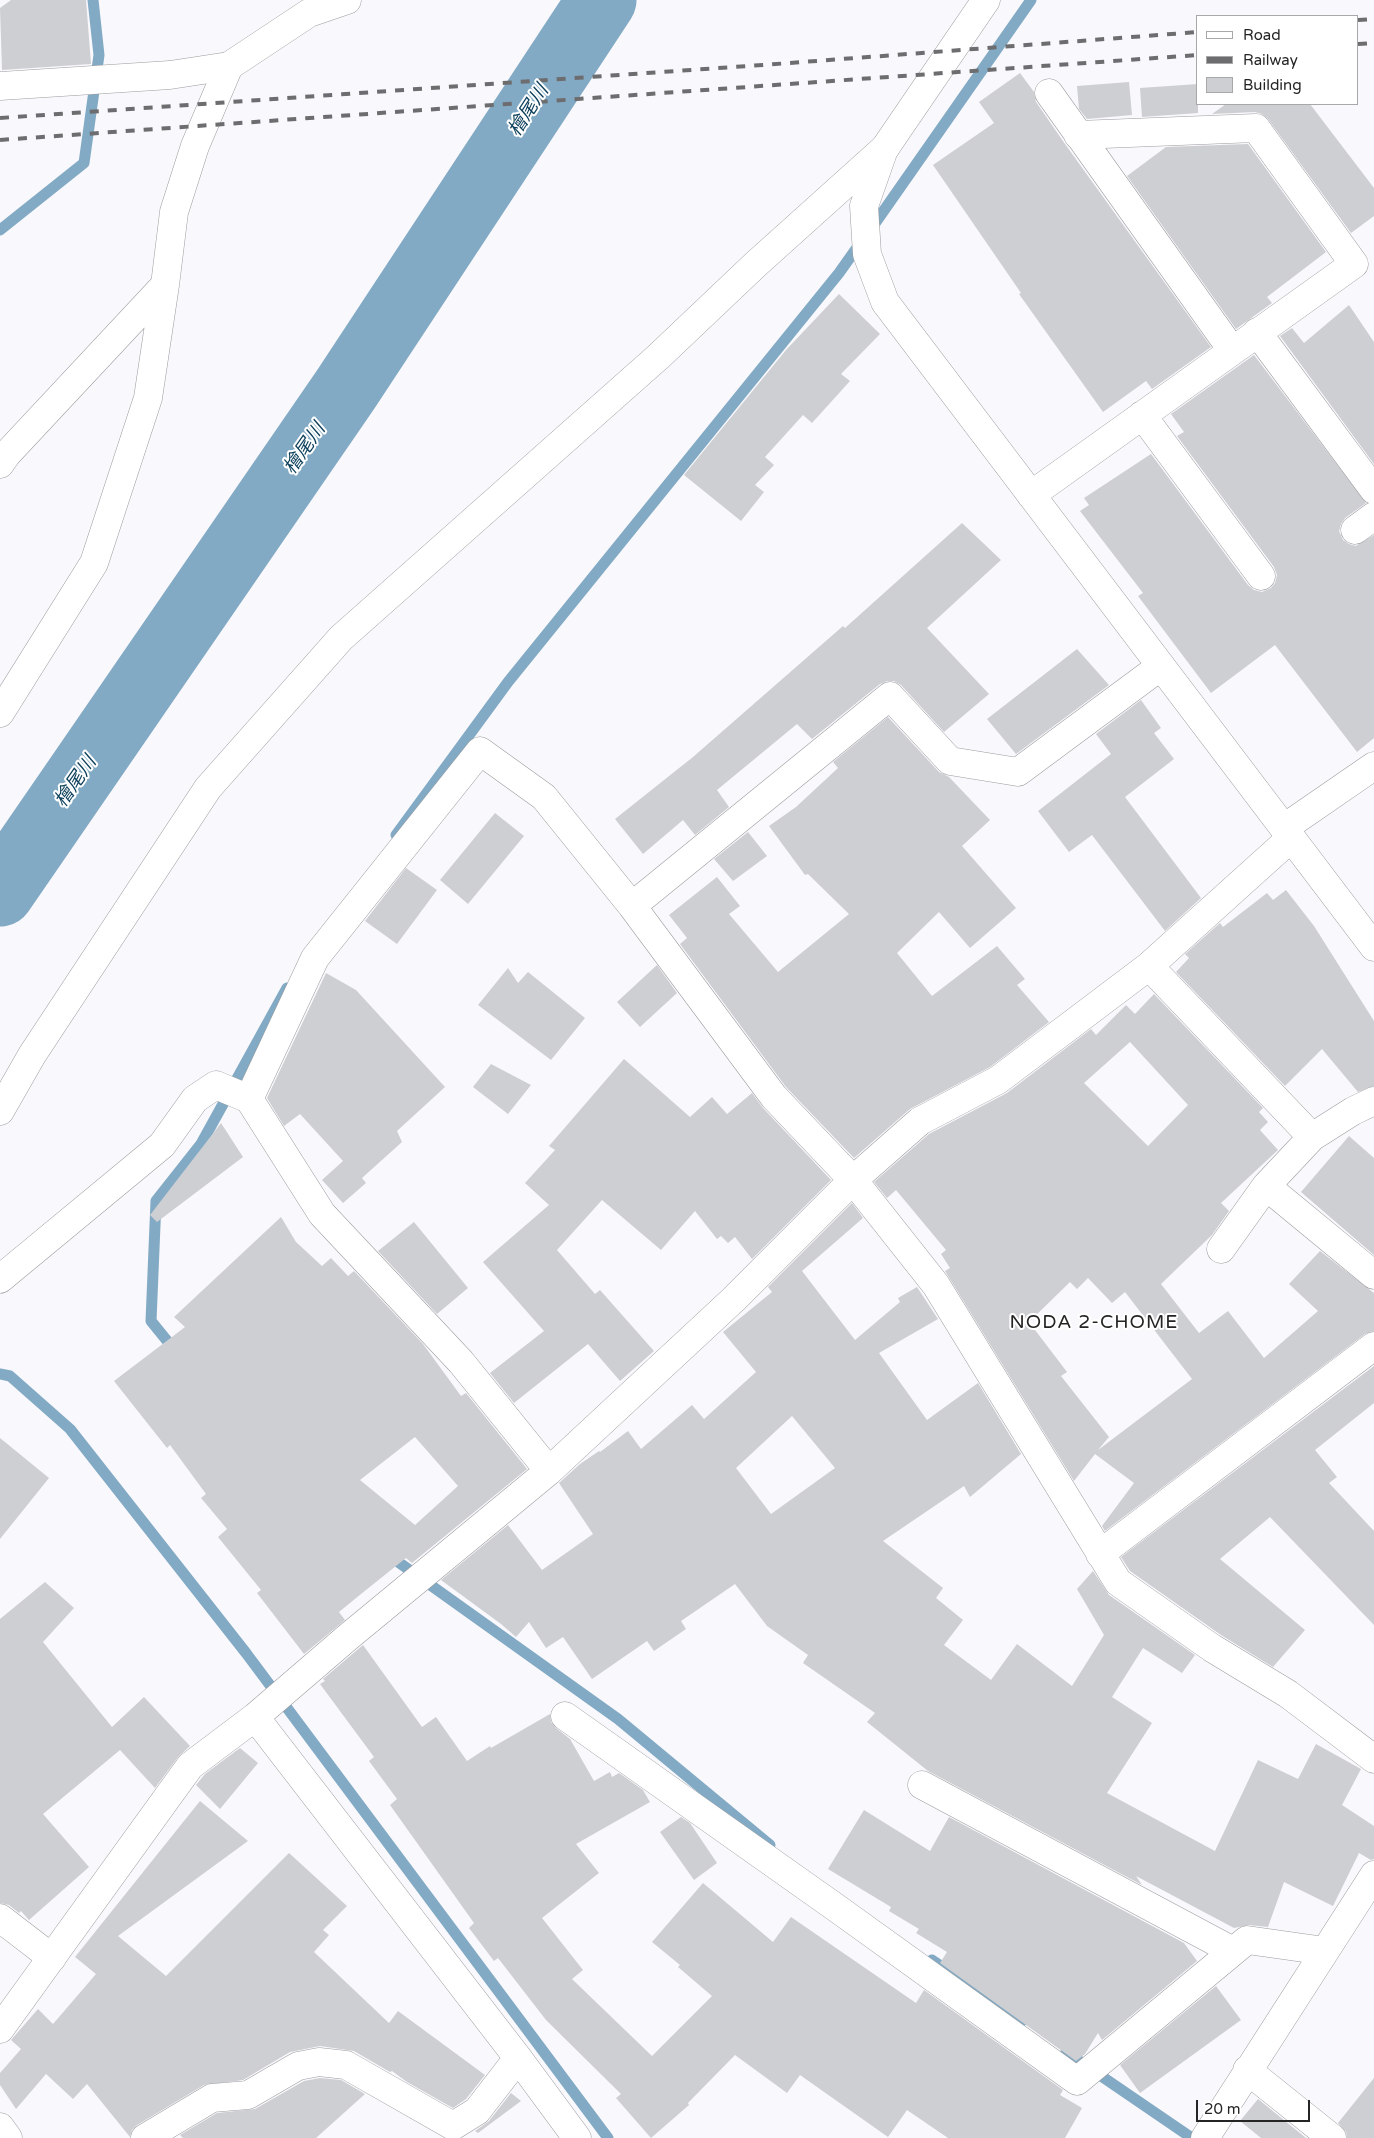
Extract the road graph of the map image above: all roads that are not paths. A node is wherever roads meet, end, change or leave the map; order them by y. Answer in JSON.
{"nodes":[{"id":1,"x":347,"y":0,"type":"edge"},
{"id":2,"x":986,"y":0,"type":"edge"},
{"id":3,"x":230,"y":66,"type":"junction"},
{"id":4,"x":0,"y":86,"type":"edge"},
{"id":5,"x":1049,"y":93,"type":"dead end"},
{"id":6,"x":1078,"y":135,"type":"junction"},
{"id":7,"x":884,"y":148,"type":"junction"},
{"id":8,"x":165,"y":285,"type":"junction"},
{"id":9,"x":1257,"y":332,"type":"junction"},
{"id":10,"x":1232,"y":350,"type":"junction"},
{"id":11,"x":1142,"y":415,"type":"junction"},
{"id":12,"x":0,"y":464,"type":"edge"},
{"id":13,"x":1374,"y":490,"type":"edge"},
{"id":14,"x":1031,"y":495,"type":"junction"},
{"id":15,"x":1261,"y":576,"type":"dead end"},
{"id":16,"x":1161,"y":666,"type":"junction"},
{"id":17,"x":0,"y":713,"type":"edge"},
{"id":18,"x":1374,"y":766,"type":"edge"},
{"id":19,"x":1287,"y":833,"type":"junction"},
{"id":20,"x":632,"y":906,"type":"junction"},
{"id":21,"x":1374,"y":947,"type":"edge"},
{"id":22,"x":1149,"y":966,"type":"junction"},
{"id":23,"x":249,"y":1099,"type":"junction"},
{"id":24,"x":1374,"y":1101,"type":"edge"},
{"id":25,"x":0,"y":1111,"type":"edge"},
{"id":26,"x":1312,"y":1137,"type":"junction"},
{"id":27,"x":853,"y":1180,"type":"junction"},
{"id":28,"x":1266,"y":1186,"type":"junction"},
{"id":29,"x":1221,"y":1249,"type":"dead end"},
{"id":30,"x":1374,"y":1275,"type":"edge"},
{"id":31,"x":0,"y":1279,"type":"edge"},
{"id":32,"x":1374,"y":1346,"type":"edge"},
{"id":33,"x":549,"y":1471,"type":"junction"},
{"id":34,"x":1100,"y":1554,"type":"junction"},
{"id":35,"x":565,"y":1716,"type":"dead end"},
{"id":36,"x":255,"y":1717,"type":"junction"},
{"id":37,"x":1374,"y":1759,"type":"edge"},
{"id":38,"x":922,"y":1784,"type":"dead end"},
{"id":39,"x":1374,"y":1875,"type":"edge"},
{"id":40,"x":0,"y":1918,"type":"edge"},
{"id":41,"x":1233,"y":1951,"type":"junction"},
{"id":42,"x":1325,"y":1951,"type":"junction"},
{"id":43,"x":52,"y":1958,"type":"junction"},
{"id":44,"x":0,"y":2029,"type":"edge"},
{"id":45,"x":518,"y":2058,"type":"junction"},
{"id":46,"x":1247,"y":2070,"type":"junction"},
{"id":47,"x":0,"y":2127,"type":"edge"},
{"id":48,"x":8,"y":2138,"type":"edge"},
{"id":49,"x":145,"y":2138,"type":"edge"},
{"id":50,"x":577,"y":2138,"type":"edge"},
{"id":51,"x":1205,"y":2138,"type":"edge"},
{"id":52,"x":1332,"y":2138,"type":"edge"}],
"edges":[{"from":1,"to":3,"type":"street"},
{"from":2,"to":7,"type":"street"},
{"from":3,"to":4,"type":"street"},
{"from":3,"to":8,"type":"street"},
{"from":5,"to":6,"type":"street"},
{"from":6,"to":9,"type":"street"},
{"from":6,"to":10,"type":"street"},
{"from":7,"to":14,"type":"street"},
{"from":7,"to":25,"type":"street"},
{"from":8,"to":12,"type":"street"},
{"from":8,"to":17,"type":"street"},
{"from":9,"to":10,"type":"street"},
{"from":9,"to":13,"type":"street"},
{"from":10,"to":11,"type":"street"},
{"from":11,"to":14,"type":"street"},
{"from":11,"to":15,"type":"street"},
{"from":14,"to":16,"type":"street"},
{"from":16,"to":19,"type":"street"},
{"from":16,"to":20,"type":"street"},
{"from":18,"to":19,"type":"street"},
{"from":19,"to":21,"type":"street"},
{"from":19,"to":22,"type":"street"},
{"from":20,"to":23,"type":"street"},
{"from":20,"to":27,"type":"street"},
{"from":22,"to":26,"type":"street"},
{"from":22,"to":27,"type":"street"},
{"from":23,"to":31,"type":"street"},
{"from":23,"to":33,"type":"street"},
{"from":24,"to":26,"type":"street"},
{"from":26,"to":28,"type":"street"},
{"from":27,"to":33,"type":"street"},
{"from":27,"to":34,"type":"street"},
{"from":28,"to":29,"type":"street"},
{"from":28,"to":30,"type":"street"},
{"from":32,"to":34,"type":"street"},
{"from":33,"to":36,"type":"street"},
{"from":34,"to":37,"type":"street"},
{"from":35,"to":41,"type":"street"},
{"from":36,"to":43,"type":"street"},
{"from":36,"to":45,"type":"street"},
{"from":38,"to":41,"type":"street"},
{"from":39,"to":42,"type":"street"},
{"from":40,"to":43,"type":"street"},
{"from":41,"to":42,"type":"street"},
{"from":42,"to":46,"type":"street"},
{"from":43,"to":44,"type":"street"},
{"from":45,"to":49,"type":"street"},
{"from":45,"to":50,"type":"street"},
{"from":46,"to":51,"type":"street"},
{"from":46,"to":52,"type":"street"},
{"from":47,"to":48,"type":"street"}]}
